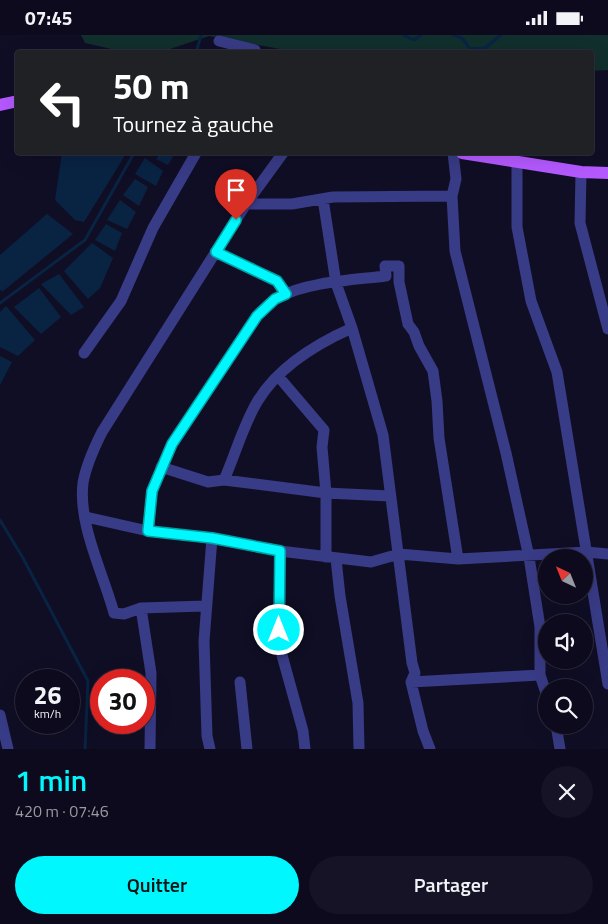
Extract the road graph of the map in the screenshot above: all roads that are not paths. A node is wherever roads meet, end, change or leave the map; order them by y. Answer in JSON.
{"nodes":[{"id":1,"x":219,"y":41,"type":"dead end"},
{"id":2,"x":255,"y":50,"type":"edge"},
{"id":3,"x":15,"y":102,"type":"edge"},
{"id":4,"x":0,"y":105,"type":"edge"},
{"id":5,"x":195,"y":155,"type":"edge"},
{"id":6,"x":281,"y":155,"type":"edge"},
{"id":7,"x":453,"y":155,"type":"edge"},
{"id":8,"x":474,"y":155,"type":"edge"},
{"id":9,"x":517,"y":162,"type":"junction"},
{"id":10,"x":581,"y":173,"type":"junction"},
{"id":11,"x":608,"y":173,"type":"edge"},
{"id":12,"x":452,"y":196,"type":"junction"},
{"id":13,"x":323,"y":199,"type":"junction"},
{"id":14,"x":246,"y":204,"type":"junction"},
{"id":15,"x":216,"y":252,"type":"junction"},
{"id":16,"x":336,"y":283,"type":"junction"},
{"id":17,"x":286,"y":294,"type":"junction"},
{"id":18,"x":352,"y":327,"type":"junction"},
{"id":19,"x":608,"y":329,"type":"edge"},
{"id":20,"x":84,"y":353,"type":"dead end"},
{"id":21,"x":278,"y":376,"type":"junction"},
{"id":22,"x":161,"y":467,"type":"junction"},
{"id":23,"x":224,"y":480,"type":"junction"},
{"id":24,"x":326,"y":493,"type":"junction"},
{"id":25,"x":390,"y":496,"type":"junction"},
{"id":26,"x":86,"y":517,"type":"junction"},
{"id":27,"x":148,"y":531,"type":"junction"},
{"id":28,"x":212,"y":538,"type":"junction"},
{"id":29,"x":586,"y":549,"type":"edge"},
{"id":30,"x":280,"y":551,"type":"junction"},
{"id":31,"x":593,"y":553,"type":"edge"},
{"id":32,"x":399,"y":554,"type":"junction"},
{"id":33,"x":608,"y":554,"type":"edge"},
{"id":34,"x":538,"y":556,"type":"edge"},
{"id":35,"x":529,"y":557,"type":"junction"},
{"id":36,"x":331,"y":558,"type":"junction"},
{"id":37,"x":458,"y":559,"type":"junction"},
{"id":38,"x":593,"y":590,"type":"edge"},
{"id":39,"x":205,"y":606,"type":"junction"},
{"id":40,"x":141,"y":608,"type":"junction"},
{"id":41,"x":540,"y":675,"type":"junction"},
{"id":42,"x":541,"y":679,"type":"edge"},
{"id":43,"x":240,"y":682,"type":"dead end"},
{"id":44,"x":411,"y":682,"type":"junction"},
{"id":45,"x":608,"y":684,"type":"edge"},
{"id":46,"x":0,"y":715,"type":"edge"},
{"id":47,"x":558,"y":734,"type":"edge"},
{"id":48,"x":8,"y":749,"type":"edge"},
{"id":49,"x":150,"y":749,"type":"edge"},
{"id":50,"x":210,"y":749,"type":"edge"},
{"id":51,"x":247,"y":749,"type":"edge"},
{"id":52,"x":305,"y":749,"type":"edge"},
{"id":53,"x":359,"y":749,"type":"edge"},
{"id":54,"x":430,"y":749,"type":"edge"},
{"id":55,"x":560,"y":749,"type":"edge"}],
"edges":[{"from":1,"to":2,"type":"street"},
{"from":3,"to":4,"type":"main road"},
{"from":5,"to":20,"type":"street"},
{"from":6,"to":14,"type":"street"},
{"from":7,"to":12,"type":"street"},
{"from":8,"to":9,"type":"main road"},
{"from":9,"to":10,"type":"main road"},
{"from":9,"to":29,"type":"street"},
{"from":10,"to":11,"type":"main road"},
{"from":10,"to":19,"type":"street"},
{"from":12,"to":13,"type":"street"},
{"from":12,"to":35,"type":"street"},
{"from":13,"to":14,"type":"street"},
{"from":13,"to":16,"type":"street"},
{"from":14,"to":15,"type":"street"},
{"from":15,"to":17,"type":"street"},
{"from":15,"to":26,"type":"street"},
{"from":16,"to":17,"type":"street"},
{"from":16,"to":18,"type":"street"},
{"from":16,"to":37,"type":"street"},
{"from":17,"to":22,"type":"street"},
{"from":18,"to":21,"type":"street"},
{"from":18,"to":25,"type":"street"},
{"from":21,"to":23,"type":"street"},
{"from":21,"to":24,"type":"street"},
{"from":22,"to":23,"type":"street"},
{"from":22,"to":27,"type":"street"},
{"from":23,"to":24,"type":"street"},
{"from":24,"to":25,"type":"street"},
{"from":24,"to":36,"type":"street"},
{"from":25,"to":32,"type":"street"},
{"from":26,"to":27,"type":"street"},
{"from":26,"to":40,"type":"street"},
{"from":27,"to":28,"type":"street"},
{"from":28,"to":30,"type":"street"},
{"from":28,"to":39,"type":"street"},
{"from":30,"to":36,"type":"street"},
{"from":30,"to":52,"type":"street"},
{"from":31,"to":33,"type":"street"},
{"from":32,"to":36,"type":"street"},
{"from":32,"to":37,"type":"street"},
{"from":32,"to":44,"type":"street"},
{"from":34,"to":35,"type":"street"},
{"from":35,"to":37,"type":"street"},
{"from":35,"to":41,"type":"street"},
{"from":36,"to":53,"type":"street"},
{"from":38,"to":45,"type":"street"},
{"from":39,"to":40,"type":"street"},
{"from":39,"to":50,"type":"street"},
{"from":40,"to":49,"type":"street"},
{"from":41,"to":42,"type":"street"},
{"from":41,"to":44,"type":"street"},
{"from":43,"to":51,"type":"street"},
{"from":44,"to":54,"type":"street"},
{"from":46,"to":48,"type":"street"},
{"from":47,"to":55,"type":"street"}]}
